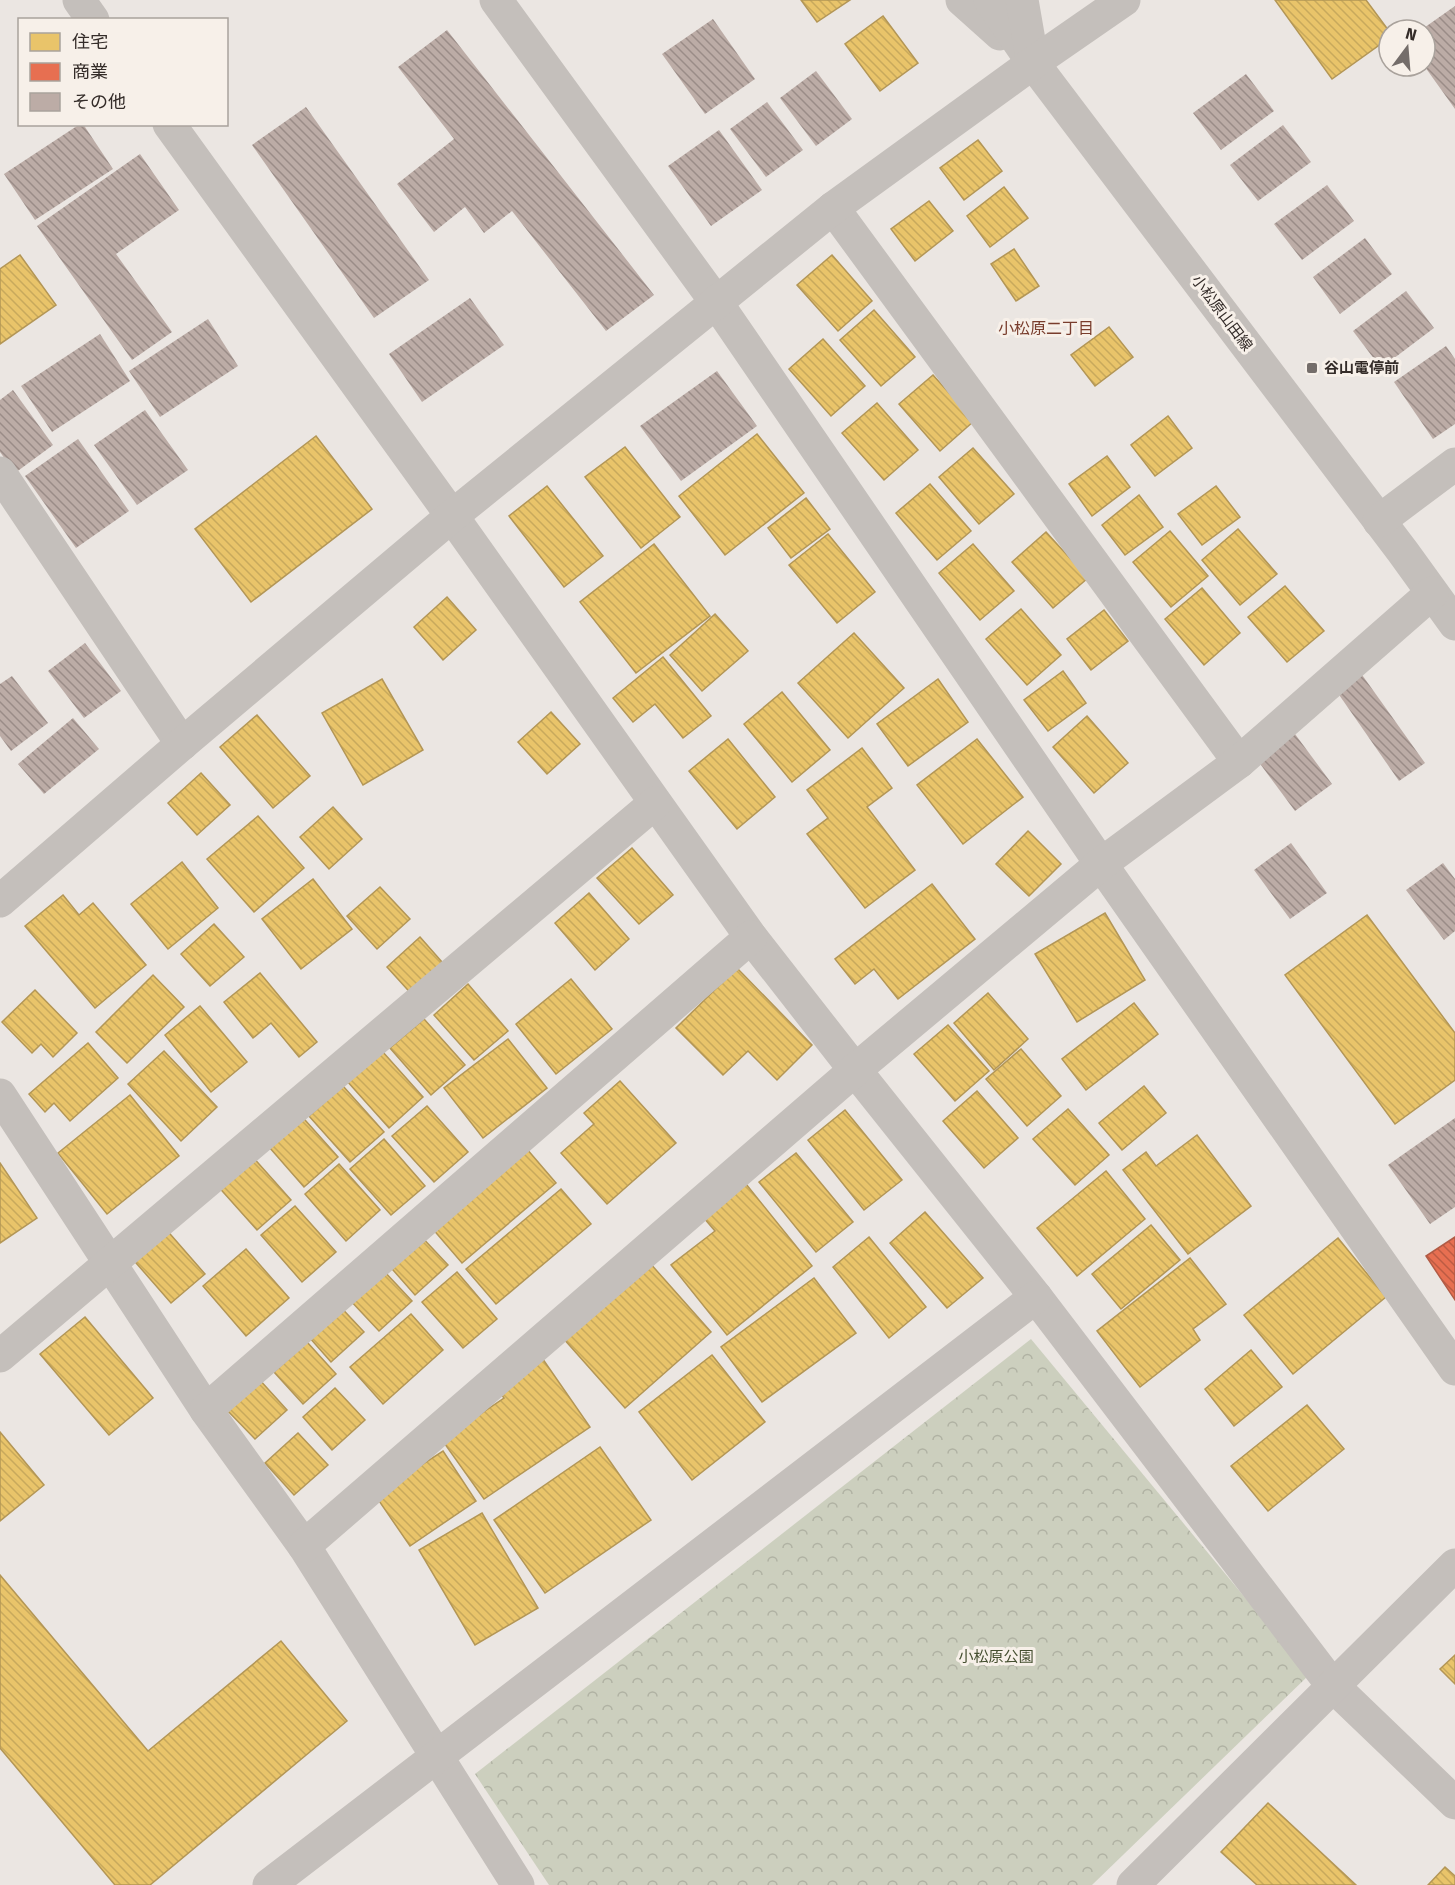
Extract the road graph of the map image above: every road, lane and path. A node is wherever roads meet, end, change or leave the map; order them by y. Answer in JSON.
{"nodes":[{"id":1,"x":79,"y":0,"type":"edge"},
{"id":2,"x":496,"y":0,"type":"edge"},
{"id":3,"x":962,"y":0,"type":"edge"},
{"id":4,"x":990,"y":0,"type":"edge"},
{"id":5,"x":1022,"y":0,"type":"edge"},
{"id":6,"x":1124,"y":0,"type":"edge"},
{"id":7,"x":92,"y":18,"type":"edge"},
{"id":8,"x":1033,"y":63,"type":"junction"},
{"id":9,"x":170,"y":126,"type":"edge"},
{"id":10,"x":833,"y":208,"type":"junction"},
{"id":11,"x":716,"y":302,"type":"junction"},
{"id":12,"x":1455,"y":464,"type":"edge"},
{"id":13,"x":0,"y":473,"type":"edge"},
{"id":14,"x":452,"y":516,"type":"junction"},
{"id":15,"x":1379,"y":521,"type":"junction"},
{"id":16,"x":1432,"y":593,"type":"junction"},
{"id":17,"x":1455,"y":624,"type":"edge"},
{"id":18,"x":182,"y":744,"type":"junction"},
{"id":19,"x":1239,"y":762,"type":"junction"},
{"id":20,"x":655,"y":803,"type":"junction"},
{"id":21,"x":1101,"y":864,"type":"junction"},
{"id":22,"x":0,"y":901,"type":"edge"},
{"id":23,"x":751,"y":937,"type":"junction"},
{"id":24,"x":855,"y":1071,"type":"junction"},
{"id":25,"x":0,"y":1095,"type":"edge"},
{"id":26,"x":110,"y":1262,"type":"junction"},
{"id":27,"x":1035,"y":1297,"type":"junction"},
{"id":28,"x":0,"y":1356,"type":"edge"},
{"id":29,"x":1455,"y":1369,"type":"edge"},
{"id":30,"x":206,"y":1410,"type":"junction"},
{"id":31,"x":304,"y":1546,"type":"junction"},
{"id":32,"x":1455,"y":1565,"type":"edge"},
{"id":33,"x":1332,"y":1685,"type":"junction"},
{"id":34,"x":436,"y":1758,"type":"junction"},
{"id":35,"x":1455,"y":1803,"type":"edge"},
{"id":36,"x":269,"y":1885,"type":"edge"},
{"id":37,"x":518,"y":1885,"type":"edge"},
{"id":38,"x":1133,"y":1885,"type":"edge"}],
"edges":[{"from":1,"to":7,"type":"street"},
{"from":2,"to":11,"type":"street"},
{"from":3,"to":8,"type":"street"},
{"from":4,"to":8,"type":"street","name":"小松原山田線"},
{"from":5,"to":8,"type":"street"},
{"from":6,"to":8,"type":"street"},
{"from":8,"to":10,"type":"street"},
{"from":8,"to":15,"type":"street","name":"小松原山田線"},
{"from":9,"to":14,"type":"street"},
{"from":10,"to":11,"type":"street"},
{"from":10,"to":19,"type":"street"},
{"from":11,"to":14,"type":"street"},
{"from":11,"to":21,"type":"street"},
{"from":12,"to":15,"type":"street"},
{"from":13,"to":18,"type":"street"},
{"from":14,"to":18,"type":"street"},
{"from":14,"to":20,"type":"street"},
{"from":15,"to":16,"type":"street","name":"小松原山田線"},
{"from":16,"to":17,"type":"street","name":"小松原山田線"},
{"from":16,"to":19,"type":"street"},
{"from":18,"to":22,"type":"street"},
{"from":19,"to":21,"type":"street"},
{"from":20,"to":23,"type":"street"},
{"from":20,"to":26,"type":"street"},
{"from":21,"to":24,"type":"street"},
{"from":21,"to":29,"type":"street"},
{"from":23,"to":24,"type":"street"},
{"from":23,"to":30,"type":"street"},
{"from":24,"to":27,"type":"street"},
{"from":24,"to":31,"type":"street"},
{"from":25,"to":26,"type":"street"},
{"from":26,"to":28,"type":"street"},
{"from":26,"to":30,"type":"street"},
{"from":27,"to":33,"type":"street"},
{"from":27,"to":34,"type":"street"},
{"from":30,"to":31,"type":"street"},
{"from":31,"to":34,"type":"street"},
{"from":32,"to":33,"type":"street"},
{"from":33,"to":35,"type":"street"},
{"from":33,"to":38,"type":"street"},
{"from":34,"to":36,"type":"street"},
{"from":34,"to":37,"type":"street"}]}
